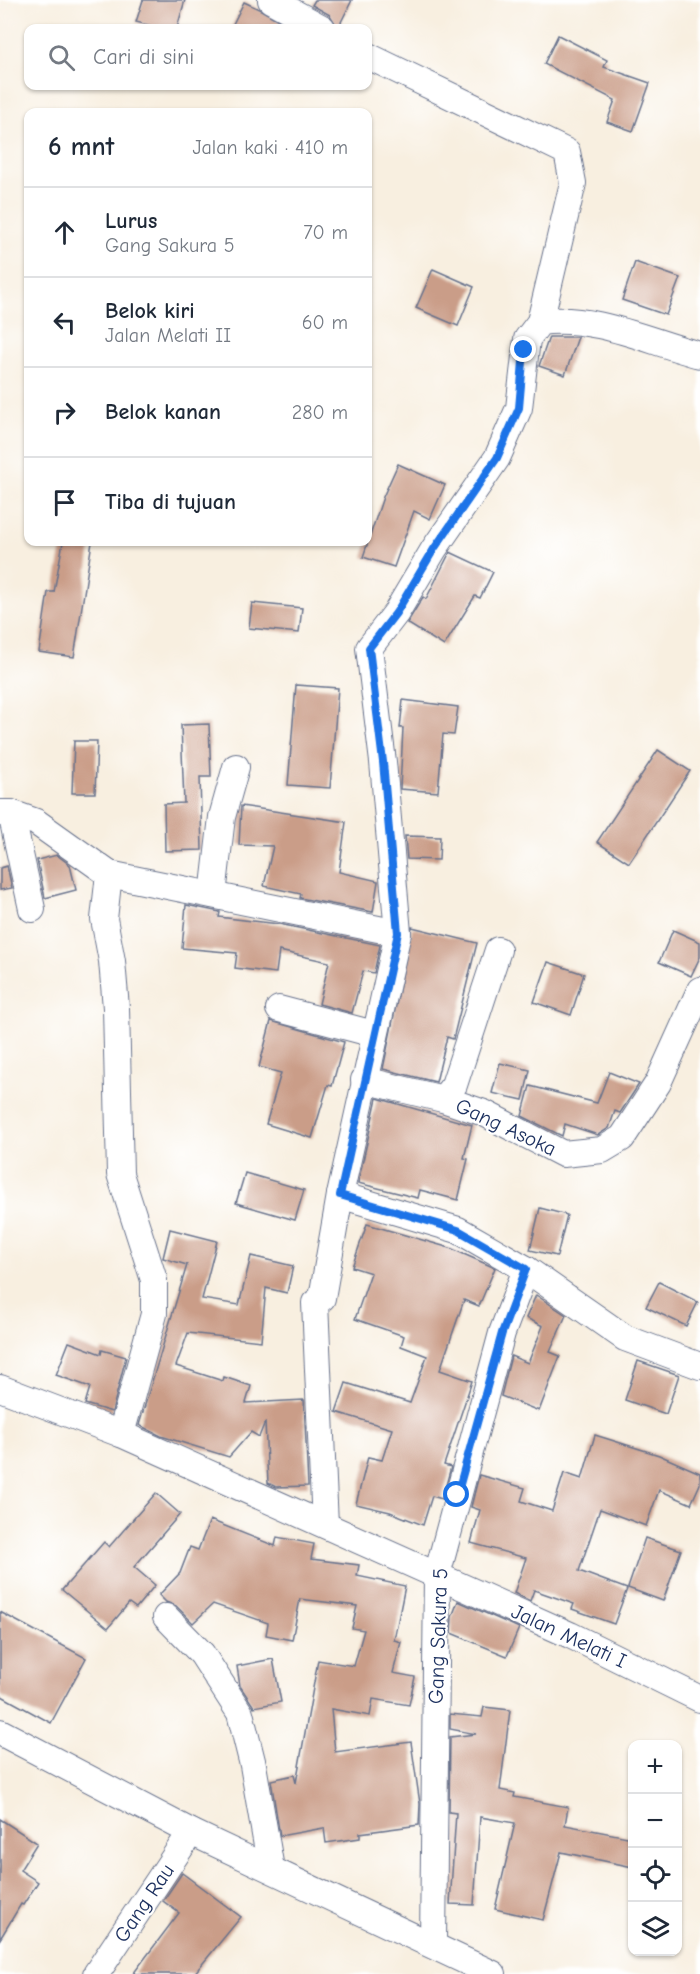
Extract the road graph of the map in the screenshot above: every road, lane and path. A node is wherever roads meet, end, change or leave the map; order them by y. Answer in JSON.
{"nodes":[{"id":1,"x":271,"y":0,"type":"edge"},
{"id":2,"x":315,"y":24,"type":"edge"},
{"id":3,"x":372,"y":58,"type":"edge"},
{"id":4,"x":540,"y":322,"type":"junction"},
{"id":5,"x":700,"y":355,"type":"edge"},
{"id":6,"x":236,"y":767,"type":"dead end"},
{"id":7,"x":5,"y":813,"type":"edge"},
{"id":8,"x":109,"y":874,"type":"junction"},
{"id":9,"x":213,"y":895,"type":"junction"},
{"id":10,"x":32,"y":909,"type":"dead end"},
{"id":11,"x":398,"y":933,"type":"junction"},
{"id":12,"x":498,"y":950,"type":"dead end"},
{"id":13,"x":700,"y":990,"type":"edge"},
{"id":14,"x":279,"y":1009,"type":"dead end"},
{"id":15,"x":374,"y":1034,"type":"junction"},
{"id":16,"x":364,"y":1080,"type":"junction"},
{"id":17,"x":443,"y":1099,"type":"junction"},
{"id":18,"x":340,"y":1195,"type":"junction"},
{"id":19,"x":526,"y":1269,"type":"junction"},
{"id":20,"x":700,"y":1366,"type":"edge"},
{"id":21,"x":0,"y":1388,"type":"edge"},
{"id":22,"x":121,"y":1434,"type":"junction"},
{"id":23,"x":325,"y":1525,"type":"junction"},
{"id":24,"x":437,"y":1575,"type":"junction"},
{"id":25,"x":166,"y":1617,"type":"dead end"},
{"id":26,"x":700,"y":1699,"type":"edge"},
{"id":27,"x":0,"y":1732,"type":"edge"},
{"id":28,"x":191,"y":1832,"type":"junction"},
{"id":29,"x":271,"y":1869,"type":"junction"},
{"id":30,"x":433,"y":1944,"type":"junction"},
{"id":31,"x":96,"y":1974,"type":"edge"},
{"id":32,"x":493,"y":1974,"type":"edge"}],
"edges":[{"from":1,"to":2,"type":"street"},
{"from":3,"to":4,"type":"street"},
{"from":4,"to":5,"type":"street"},
{"from":4,"to":11,"type":"street"},
{"from":6,"to":9,"type":"street"},
{"from":7,"to":8,"type":"street"},
{"from":7,"to":10,"type":"street"},
{"from":8,"to":9,"type":"street"},
{"from":8,"to":22,"type":"street"},
{"from":9,"to":11,"type":"street"},
{"from":11,"to":15,"type":"street"},
{"from":12,"to":17,"type":"street"},
{"from":13,"to":17,"type":"street","name":"Gang Asoka"},
{"from":14,"to":15,"type":"street"},
{"from":15,"to":16,"type":"street"},
{"from":16,"to":17,"type":"street","name":"Gang Asoka"},
{"from":16,"to":18,"type":"street"},
{"from":18,"to":19,"type":"street"},
{"from":18,"to":23,"type":"street"},
{"from":19,"to":20,"type":"street"},
{"from":19,"to":24,"type":"street","name":"Gang Sakura 5"},
{"from":21,"to":22,"type":"street","name":"Jalan Melati I"},
{"from":22,"to":23,"type":"street","name":"Jalan Melati I"},
{"from":23,"to":24,"type":"street","name":"Jalan Melati I"},
{"from":24,"to":26,"type":"street","name":"Jalan Melati I"},
{"from":24,"to":30,"type":"street","name":"Gang Sakura 5"},
{"from":25,"to":29,"type":"street"},
{"from":27,"to":28,"type":"street"},
{"from":28,"to":29,"type":"street"},
{"from":28,"to":31,"type":"street","name":"Gang Rau"},
{"from":29,"to":30,"type":"street"},
{"from":30,"to":32,"type":"street"}]}
